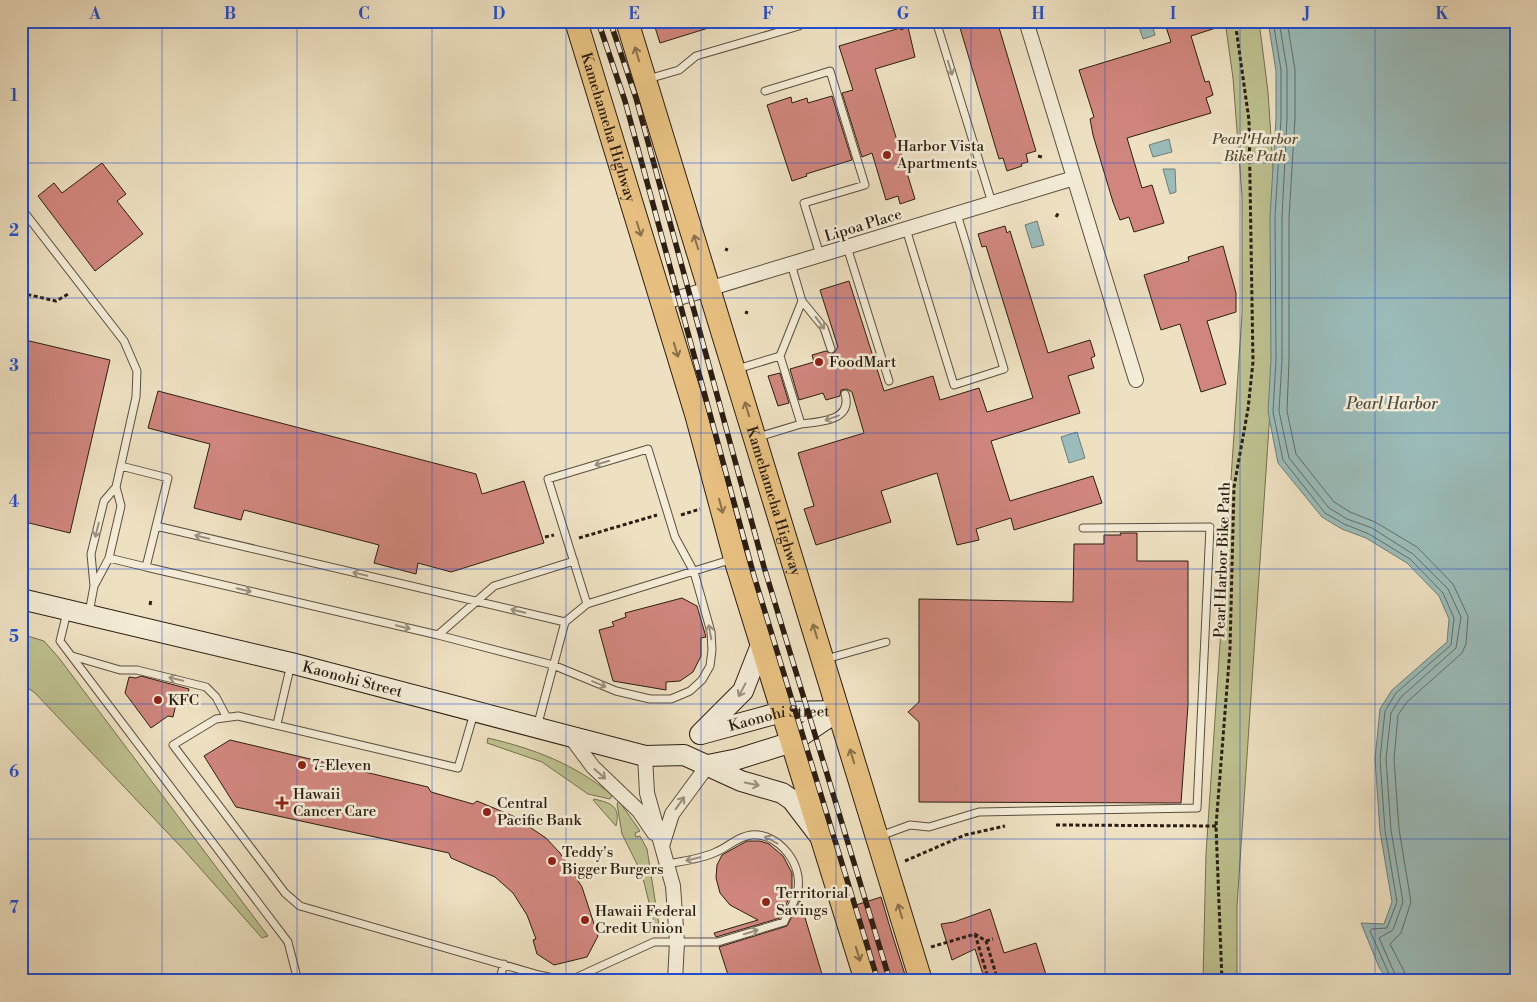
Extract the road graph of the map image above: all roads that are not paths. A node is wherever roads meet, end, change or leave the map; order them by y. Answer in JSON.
{"nodes":[{"id":1,"x":576,"y":21,"type":"edge"},
{"id":2,"x":627,"y":21,"type":"edge"},
{"id":3,"x":936,"y":21,"type":"edge"},
{"id":4,"x":1026,"y":21,"type":"edge"},
{"id":5,"x":799,"y":26,"type":"dead end"},
{"id":6,"x":645,"y":80,"type":"junction"},
{"id":7,"x":765,"y":91,"type":"dead end"},
{"id":8,"x":1074,"y":178,"type":"junction"},
{"id":9,"x":992,"y":203,"type":"junction"},
{"id":10,"x":21,"y":208,"type":"edge"},
{"id":11,"x":957,"y":214,"type":"junction"},
{"id":12,"x":906,"y":229,"type":"junction"},
{"id":13,"x":847,"y":247,"type":"junction"},
{"id":14,"x":820,"y":255,"type":"junction"},
{"id":15,"x":791,"y":264,"type":"junction"},
{"id":16,"x":710,"y":289,"type":"junction"},
{"id":17,"x":802,"y":300,"type":"junction"},
{"id":18,"x":662,"y":303,"type":"junction"},
{"id":19,"x":831,"y":349,"type":"dead end"},
{"id":20,"x":780,"y":356,"type":"junction"},
{"id":21,"x":734,"y":369,"type":"junction"},
{"id":22,"x":1136,"y":380,"type":"dead end"},
{"id":23,"x":889,"y":381,"type":"dead end"},
{"id":24,"x":845,"y":394,"type":"dead end"},
{"id":25,"x":801,"y":424,"type":"junction"},
{"id":26,"x":756,"y":438,"type":"junction"},
{"id":27,"x":121,"y":466,"type":"junction"},
{"id":28,"x":116,"y":487,"type":"junction"},
{"id":29,"x":156,"y":526,"type":"junction"},
{"id":30,"x":1083,"y":528,"type":"dead end"},
{"id":31,"x":110,"y":558,"type":"junction"},
{"id":32,"x":735,"y":559,"type":"junction"},
{"id":33,"x":574,"y":561,"type":"junction"},
{"id":34,"x":146,"y":568,"type":"junction"},
{"id":35,"x":694,"y":572,"type":"junction"},
{"id":36,"x":94,"y":586,"type":"junction"},
{"id":37,"x":21,"y":599,"type":"edge"},
{"id":38,"x":475,"y":601,"type":"junction"},
{"id":39,"x":587,"y":604,"type":"junction"},
{"id":40,"x":67,"y":610,"type":"junction"},
{"id":41,"x":88,"y":615,"type":"junction"},
{"id":42,"x":565,"y":622,"type":"junction"},
{"id":43,"x":438,"y":636,"type":"junction"},
{"id":44,"x":886,"y":642,"type":"dead end"},
{"id":45,"x":761,"y":645,"type":"junction"},
{"id":46,"x":72,"y":656,"type":"junction"},
{"id":47,"x":823,"y":660,"type":"junction"},
{"id":48,"x":291,"y":663,"type":"junction"},
{"id":49,"x":553,"y":665,"type":"junction"},
{"id":50,"x":474,"y":710,"type":"junction"},
{"id":51,"x":838,"y":711,"type":"junction"},
{"id":52,"x":782,"y":712,"type":"junction"},
{"id":53,"x":226,"y":716,"type":"junction"},
{"id":54,"x":277,"y":724,"type":"junction"},
{"id":55,"x":537,"y":727,"type":"junction"},
{"id":56,"x":701,"y":734,"type":"junction"},
{"id":57,"x":570,"y":736,"type":"junction"},
{"id":58,"x":792,"y":742,"type":"junction"},
{"id":59,"x":684,"y":755,"type":"junction"},
{"id":60,"x":645,"y":756,"type":"junction"},
{"id":61,"x":708,"y":765,"type":"junction"},
{"id":62,"x":877,"y":837,"type":"junction"},
{"id":63,"x":823,"y":840,"type":"junction"},
{"id":64,"x":662,"y":846,"type":"junction"},
{"id":65,"x":667,"y":864,"type":"junction"},
{"id":66,"x":677,"y":942,"type":"junction"},
{"id":67,"x":504,"y":964,"type":"junction"},
{"id":68,"x":298,"y":981,"type":"edge"},
{"id":69,"x":499,"y":981,"type":"edge"},
{"id":70,"x":675,"y":981,"type":"edge"},
{"id":71,"x":866,"y":981,"type":"edge"},
{"id":72,"x":921,"y":981,"type":"edge"}],
"edges":[{"from":1,"to":18,"type":"main road","name":"Kamehameha Highway","one_way":true},
{"from":6,"to":2,"type":"main road","name":"Kamehameha Highway","one_way":true},
{"from":3,"to":9,"type":"lane","one_way":true},
{"from":4,"to":8,"type":"street"},
{"from":5,"to":6,"type":"lane"},
{"from":16,"to":6,"type":"main road","name":"Kamehameha Highway","one_way":true},
{"from":7,"to":14,"type":"lane"},
{"from":8,"to":9,"type":"street","name":"Lipoa Place"},
{"from":8,"to":22,"type":"street"},
{"from":9,"to":11,"type":"street","name":"Lipoa Place"},
{"from":10,"to":27,"type":"lane"},
{"from":11,"to":12,"type":"street","name":"Lipoa Place"},
{"from":11,"to":12,"type":"lane"},
{"from":12,"to":13,"type":"street","name":"Lipoa Place"},
{"from":13,"to":14,"type":"street","name":"Lipoa Place"},
{"from":13,"to":23,"type":"lane"},
{"from":14,"to":15,"type":"street","name":"Lipoa Place"},
{"from":15,"to":16,"type":"street","name":"Lipoa Place"},
{"from":15,"to":17,"type":"lane"},
{"from":16,"to":18,"type":"street","name":"Lipoa Place"},
{"from":16,"to":21,"type":"main road","name":"Kamehameha Highway"},
{"from":17,"to":19,"type":"lane","one_way":true},
{"from":17,"to":20,"type":"lane"},
{"from":18,"to":32,"type":"main road","name":"Kamehameha Highway","one_way":true},
{"from":20,"to":21,"type":"lane"},
{"from":20,"to":25,"type":"lane"},
{"from":26,"to":21,"type":"main road","name":"Kamehameha Highway","one_way":true},
{"from":24,"to":25,"type":"lane","one_way":true},
{"from":25,"to":26,"type":"lane"},
{"from":47,"to":26,"type":"main road","name":"Kamehameha Highway","one_way":true},
{"from":27,"to":28,"type":"lane"},
{"from":27,"to":29,"type":"lane"},
{"from":28,"to":31,"type":"lane"},
{"from":28,"to":36,"type":"lane","one_way":true},
{"from":29,"to":34,"type":"lane"},
{"from":38,"to":29,"type":"lane","one_way":true},
{"from":30,"to":62,"type":"lane"},
{"from":31,"to":34,"type":"lane"},
{"from":31,"to":36,"type":"lane"},
{"from":32,"to":35,"type":"lane"},
{"from":32,"to":45,"type":"main road","name":"Kamehameha Highway"},
{"from":35,"to":33,"type":"lane","one_way":true},
{"from":33,"to":38,"type":"lane"},
{"from":33,"to":39,"type":"lane"},
{"from":34,"to":43,"type":"lane","one_way":true},
{"from":35,"to":39,"type":"lane"},
{"from":49,"to":35,"type":"lane","one_way":true},
{"from":36,"to":41,"type":"lane"},
{"from":37,"to":40,"type":"street","name":"Kaonohi Street"},
{"from":42,"to":38,"type":"lane","one_way":true},
{"from":38,"to":43,"type":"lane"},
{"from":39,"to":42,"type":"lane"},
{"from":40,"to":41,"type":"street","name":"Kaonohi Street"},
{"from":40,"to":46,"type":"lane"},
{"from":41,"to":48,"type":"street","name":"Kaonohi Street"},
{"from":42,"to":49,"type":"lane"},
{"from":43,"to":49,"type":"lane"},
{"from":44,"to":47,"type":"lane"},
{"from":45,"to":52,"type":"main road","name":"Kamehameha Highway"},
{"from":45,"to":56,"type":"street","one_way":true},
{"from":53,"to":46,"type":"lane","one_way":true},
{"from":46,"to":68,"type":"lane"},
{"from":47,"to":51,"type":"main road","name":"Kamehameha Highway"},
{"from":48,"to":50,"type":"street","name":"Kaonohi Street"},
{"from":48,"to":54,"type":"lane"},
{"from":49,"to":55,"type":"lane"},
{"from":50,"to":54,"type":"lane"},
{"from":50,"to":55,"type":"street","name":"Kaonohi Street"},
{"from":51,"to":52,"type":"street","name":"Kaonohi Street"},
{"from":51,"to":58,"type":"street","name":"Kaonohi Street"},
{"from":62,"to":51,"type":"main road","name":"Kamehameha Highway","one_way":true},
{"from":52,"to":56,"type":"street","name":"Kaonohi Street"},
{"from":52,"to":58,"type":"main road","name":"Kamehameha Highway"},
{"from":53,"to":54,"type":"lane"},
{"from":53,"to":67,"type":"lane"},
{"from":55,"to":57,"type":"street","name":"Kaonohi Street"},
{"from":56,"to":59,"type":"street"},
{"from":57,"to":60,"type":"street","name":"Kaonohi Street"},
{"from":57,"to":64,"type":"street","one_way":true},
{"from":58,"to":61,"type":"street","name":"Kaonohi Street"},
{"from":58,"to":63,"type":"main road","name":"Kamehameha Highway"},
{"from":59,"to":60,"type":"street","name":"Kaonohi Street"},
{"from":59,"to":61,"type":"street","name":"Kaonohi Street"},
{"from":60,"to":64,"type":"street"},
{"from":61,"to":63,"type":"street","one_way":true},
{"from":64,"to":61,"type":"street","one_way":true},
{"from":72,"to":62,"type":"main road","name":"Kamehameha Highway","one_way":true},
{"from":63,"to":71,"type":"main road","name":"Kamehameha Highway","one_way":true},
{"from":64,"to":65,"type":"street"},
{"from":65,"to":66,"type":"street"},
{"from":66,"to":65,"type":"lane","one_way":true},
{"from":66,"to":67,"type":"lane"},
{"from":66,"to":70,"type":"street"},
{"from":67,"to":69,"type":"lane"}]}
